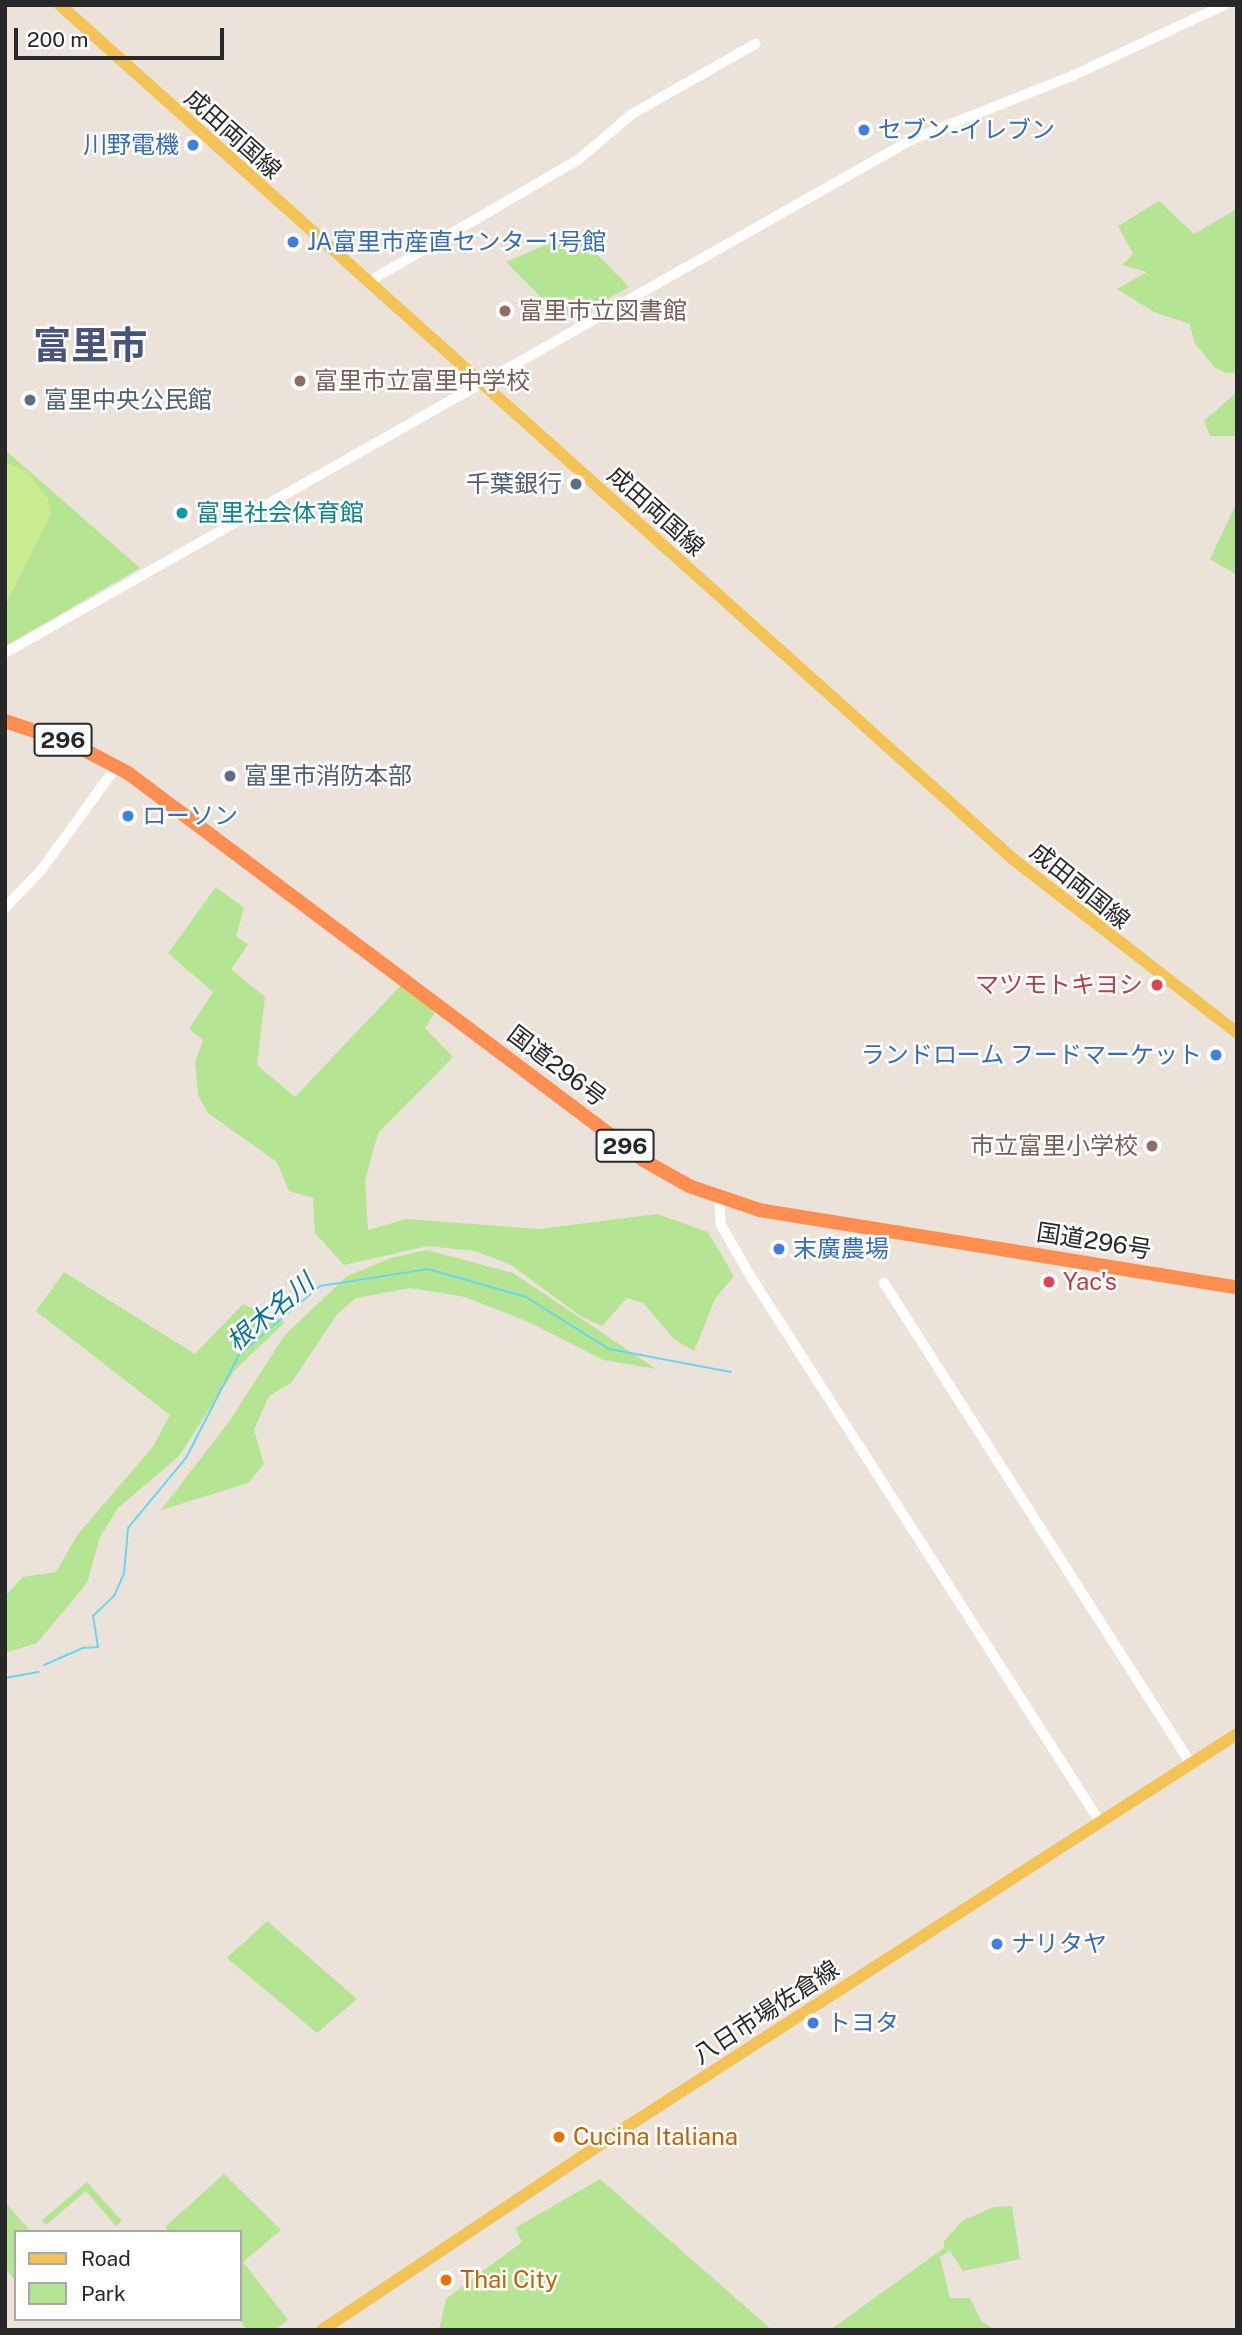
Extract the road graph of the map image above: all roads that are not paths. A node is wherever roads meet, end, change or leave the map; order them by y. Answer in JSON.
{"nodes":[{"id":1,"x":1224,"y":5,"type":"edge"},
{"id":2,"x":65,"y":7,"type":"edge"},
{"id":3,"x":755,"y":44,"type":"dead end"},
{"id":4,"x":368,"y":282,"type":"junction"},
{"id":5,"x":480,"y":384,"type":"junction"},
{"id":6,"x":5,"y":653,"type":"edge"},
{"id":7,"x":5,"y":721,"type":"edge"},
{"id":8,"x":116,"y":767,"type":"junction"},
{"id":9,"x":5,"y":908,"type":"edge"},
{"id":10,"x":1237,"y":1033,"type":"edge"},
{"id":11,"x":719,"y":1199,"type":"junction"},
{"id":12,"x":884,"y":1283,"type":"dead end"},
{"id":13,"x":1237,"y":1287,"type":"edge"},
{"id":14,"x":1237,"y":1734,"type":"edge"},
{"id":15,"x":1194,"y":1761,"type":"junction"},
{"id":16,"x":1100,"y":1822,"type":"junction"},
{"id":17,"x":322,"y":2330,"type":"edge"}],
"edges":[{"from":1,"to":5,"type":"street"},
{"from":2,"to":4,"type":"main road","name":"成田両国線"},
{"from":3,"to":4,"type":"street"},
{"from":4,"to":5,"type":"main road","name":"成田両国線"},
{"from":5,"to":6,"type":"street"},
{"from":5,"to":10,"type":"main road","name":"成田両国線"},
{"from":7,"to":8,"type":"highway","name":"国道296号","number":"296"},
{"from":8,"to":9,"type":"street"},
{"from":8,"to":11,"type":"highway","name":"国道296号","number":"296"},
{"from":11,"to":13,"type":"highway","name":"国道296号","number":"296"},
{"from":11,"to":16,"type":"street"},
{"from":12,"to":15,"type":"street"},
{"from":14,"to":15,"type":"main road","name":"八日市場佐倉線"},
{"from":15,"to":16,"type":"main road","name":"八日市場佐倉線"},
{"from":16,"to":17,"type":"main road","name":"八日市場佐倉線"}]}
